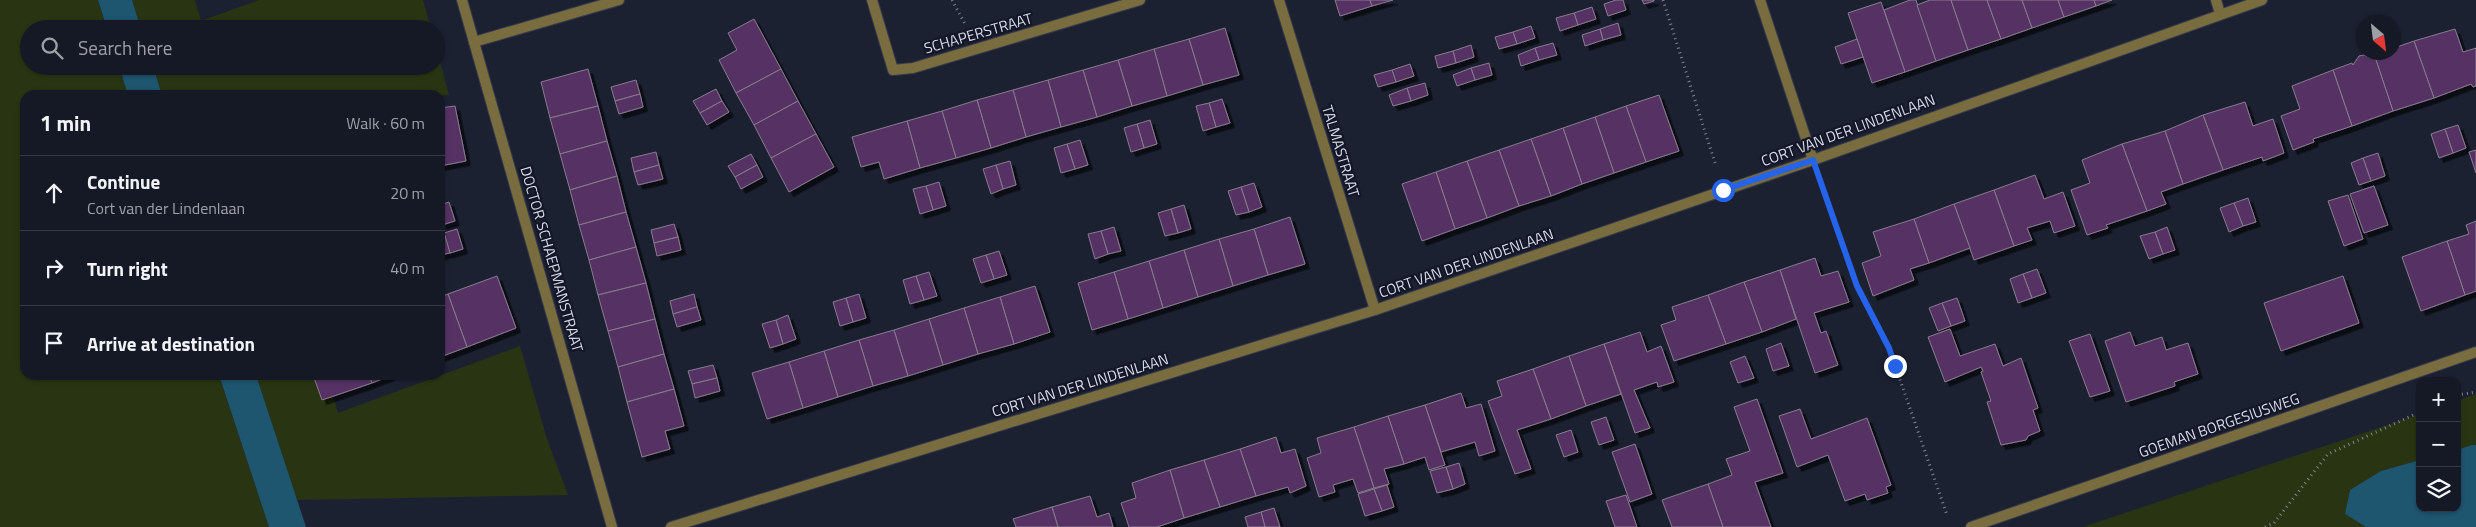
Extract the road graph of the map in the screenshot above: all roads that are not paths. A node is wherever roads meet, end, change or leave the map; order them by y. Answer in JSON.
{"nodes":[{"id":1,"x":462,"y":0,"type":"edge"},
{"id":2,"x":619,"y":0,"type":"edge"},
{"id":3,"x":872,"y":0,"type":"edge"},
{"id":4,"x":1140,"y":0,"type":"edge"},
{"id":5,"x":1279,"y":0,"type":"edge"},
{"id":6,"x":1760,"y":0,"type":"edge"},
{"id":7,"x":2216,"y":0,"type":"edge"},
{"id":8,"x":2262,"y":0,"type":"edge"},
{"id":9,"x":2220,"y":14,"type":"junction"},
{"id":10,"x":474,"y":42,"type":"junction"},
{"id":11,"x":1813,"y":160,"type":"junction"},
{"id":12,"x":1375,"y":310,"type":"junction"},
{"id":13,"x":2476,"y":352,"type":"edge"},
{"id":14,"x":612,"y":527,"type":"edge"},
{"id":15,"x":671,"y":527,"type":"edge"},
{"id":16,"x":1972,"y":527,"type":"edge"}],
"edges":[{"from":1,"to":10,"type":"street","name":"DOCTOR SCHAEPMANSTRAAT"},
{"from":2,"to":10,"type":"street"},
{"from":3,"to":4,"type":"street","name":"SCHAPERSTRAAT"},
{"from":5,"to":12,"type":"street","name":"TALMASTRAAT"},
{"from":6,"to":11,"type":"street"},
{"from":7,"to":9,"type":"street"},
{"from":8,"to":9,"type":"street","name":"CORT VAN DER LINDENLAAN"},
{"from":9,"to":11,"type":"street","name":"CORT VAN DER LINDENLAAN"},
{"from":10,"to":14,"type":"street","name":"DOCTOR SCHAEPMANSTRAAT"},
{"from":11,"to":12,"type":"street","name":"CORT VAN DER LINDENLAAN"},
{"from":12,"to":15,"type":"street","name":"CORT VAN DER LINDENLAAN"},
{"from":13,"to":16,"type":"street","name":"GOEMAN BORGESIUSWEG"}]}
